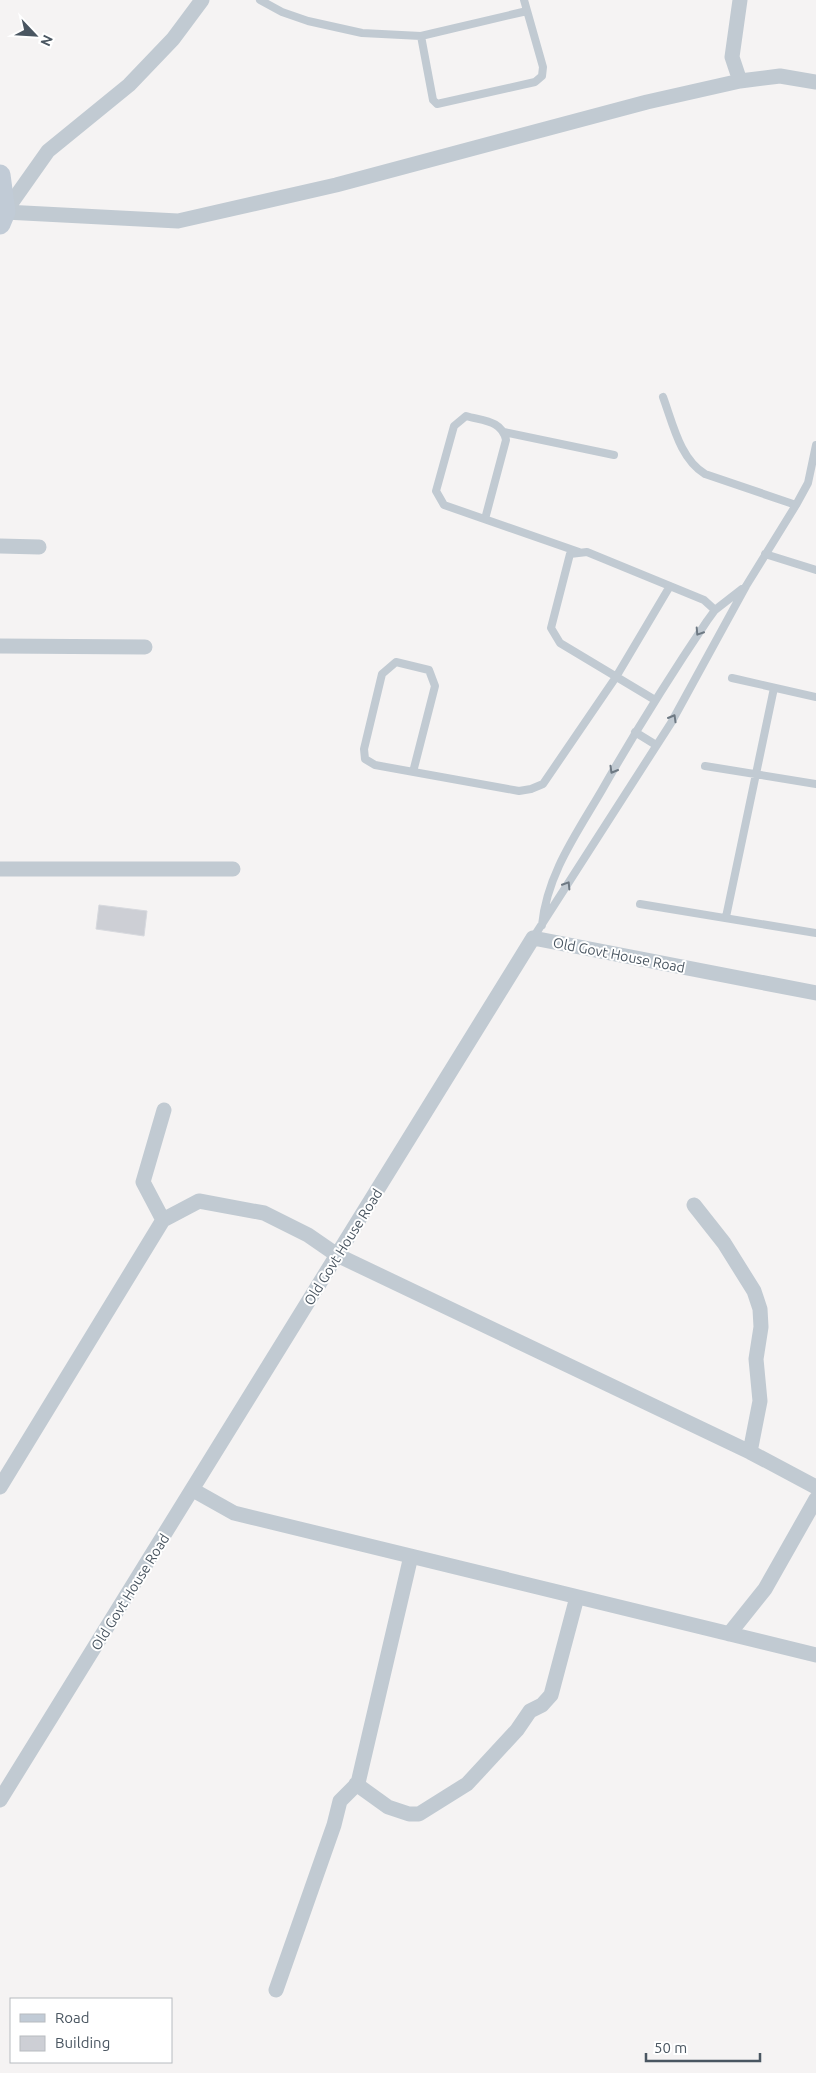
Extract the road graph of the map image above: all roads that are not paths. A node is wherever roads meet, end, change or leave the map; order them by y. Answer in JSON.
{"nodes":[{"id":1,"x":202,"y":0,"type":"edge"},
{"id":2,"x":260,"y":0,"type":"edge"},
{"id":3,"x":524,"y":0,"type":"edge"},
{"id":4,"x":740,"y":0,"type":"edge"},
{"id":5,"x":526,"y":11,"type":"junction"},
{"id":6,"x":421,"y":36,"type":"junction"},
{"id":7,"x":740,"y":81,"type":"junction"},
{"id":8,"x":816,"y":82,"type":"edge"},
{"id":9,"x":0,"y":176,"type":"edge"},
{"id":10,"x":2,"y":216,"type":"edge"},
{"id":11,"x":663,"y":397,"type":"dead end"},
{"id":12,"x":504,"y":432,"type":"junction"},
{"id":13,"x":816,"y":445,"type":"edge"},
{"id":14,"x":614,"y":455,"type":"dead end"},
{"id":15,"x":814,"y":468,"type":"edge"},
{"id":16,"x":796,"y":505,"type":"junction"},
{"id":17,"x":485,"y":519,"type":"junction"},
{"id":18,"x":0,"y":546,"type":"edge"},
{"id":19,"x":39,"y":547,"type":"dead end"},
{"id":20,"x":579,"y":552,"type":"junction"},
{"id":21,"x":765,"y":554,"type":"junction"},
{"id":22,"x":816,"y":570,"type":"edge"},
{"id":23,"x":670,"y":586,"type":"junction"},
{"id":24,"x":746,"y":586,"type":"junction"},
{"id":25,"x":716,"y":610,"type":"junction"},
{"id":26,"x":0,"y":646,"type":"edge"},
{"id":27,"x":145,"y":646,"type":"dead end"},
{"id":28,"x":616,"y":677,"type":"junction"},
{"id":29,"x":732,"y":678,"type":"dead end"},
{"id":30,"x":774,"y":688,"type":"junction"},
{"id":31,"x":816,"y":697,"type":"edge"},
{"id":32,"x":655,"y":700,"type":"junction"},
{"id":33,"x":635,"y":732,"type":"junction"},
{"id":34,"x":656,"y":745,"type":"junction"},
{"id":35,"x":705,"y":766,"type":"dead end"},
{"id":36,"x":413,"y":772,"type":"junction"},
{"id":37,"x":757,"y":774,"type":"junction"},
{"id":38,"x":816,"y":784,"type":"edge"},
{"id":39,"x":0,"y":869,"type":"edge"},
{"id":40,"x":233,"y":869,"type":"dead end"},
{"id":41,"x":640,"y":904,"type":"dead end"},
{"id":42,"x":726,"y":918,"type":"junction"},
{"id":43,"x":538,"y":932,"type":"junction"},
{"id":44,"x":816,"y":933,"type":"edge"},
{"id":45,"x":816,"y":993,"type":"edge"},
{"id":46,"x":164,"y":1110,"type":"dead end"},
{"id":47,"x":694,"y":1205,"type":"dead end"},
{"id":48,"x":163,"y":1220,"type":"junction"},
{"id":49,"x":337,"y":1255,"type":"junction"},
{"id":50,"x":750,"y":1452,"type":"junction"},
{"id":51,"x":0,"y":1487,"type":"edge"},
{"id":52,"x":816,"y":1487,"type":"edge"},
{"id":53,"x":193,"y":1490,"type":"junction"},
{"id":54,"x":816,"y":1499,"type":"edge"},
{"id":55,"x":411,"y":1556,"type":"junction"},
{"id":56,"x":576,"y":1597,"type":"junction"},
{"id":57,"x":729,"y":1634,"type":"junction"},
{"id":58,"x":816,"y":1655,"type":"edge"},
{"id":59,"x":356,"y":1784,"type":"junction"},
{"id":60,"x":0,"y":1800,"type":"edge"},
{"id":61,"x":276,"y":1990,"type":"dead end"}],
"edges":[{"from":1,"to":10,"type":"street"},
{"from":2,"to":6,"type":"lane"},
{"from":3,"to":5,"type":"lane"},
{"from":4,"to":7,"type":"street"},
{"from":5,"to":6,"type":"lane"},
{"from":5,"to":6,"type":"lane"},
{"from":7,"to":8,"type":"street"},
{"from":7,"to":10,"type":"street"},
{"from":9,"to":10,"type":"street"},
{"from":11,"to":16,"type":"lane"},
{"from":12,"to":14,"type":"lane"},
{"from":12,"to":17,"type":"lane"},
{"from":12,"to":17,"type":"lane"},
{"from":13,"to":15,"type":"lane"},
{"from":15,"to":16,"type":"lane"},
{"from":16,"to":21,"type":"lane"},
{"from":17,"to":20,"type":"lane"},
{"from":18,"to":19,"type":"street"},
{"from":20,"to":23,"type":"lane"},
{"from":20,"to":28,"type":"lane"},
{"from":21,"to":22,"type":"lane"},
{"from":21,"to":24,"type":"lane"},
{"from":23,"to":25,"type":"lane"},
{"from":23,"to":28,"type":"lane"},
{"from":24,"to":25,"type":"lane"},
{"from":34,"to":24,"type":"lane","one_way":true},
{"from":25,"to":32,"type":"lane","one_way":true},
{"from":26,"to":27,"type":"street"},
{"from":28,"to":32,"type":"lane"},
{"from":28,"to":36,"type":"lane"},
{"from":29,"to":30,"type":"lane"},
{"from":30,"to":31,"type":"lane"},
{"from":30,"to":37,"type":"lane"},
{"from":32,"to":33,"type":"lane"},
{"from":33,"to":34,"type":"lane"},
{"from":33,"to":43,"type":"lane","one_way":true},
{"from":43,"to":34,"type":"lane","one_way":true},
{"from":35,"to":37,"type":"lane"},
{"from":36,"to":36,"type":"lane"},
{"from":37,"to":38,"type":"lane"},
{"from":37,"to":42,"type":"lane"},
{"from":39,"to":40,"type":"street"},
{"from":41,"to":42,"type":"lane"},
{"from":42,"to":44,"type":"lane"},
{"from":43,"to":45,"type":"street","name":"Old Govt House Road"},
{"from":43,"to":49,"type":"street","name":"Old Govt House Road"},
{"from":46,"to":48,"type":"street"},
{"from":47,"to":50,"type":"street"},
{"from":48,"to":49,"type":"street"},
{"from":48,"to":51,"type":"street"},
{"from":49,"to":50,"type":"street"},
{"from":49,"to":53,"type":"street","name":"Old Govt House Road"},
{"from":50,"to":52,"type":"street"},
{"from":53,"to":55,"type":"street"},
{"from":53,"to":60,"type":"street","name":"Old Govt House Road"},
{"from":54,"to":57,"type":"street"},
{"from":55,"to":56,"type":"street"},
{"from":55,"to":59,"type":"street"},
{"from":56,"to":57,"type":"street"},
{"from":56,"to":59,"type":"street"},
{"from":57,"to":58,"type":"street"},
{"from":59,"to":61,"type":"street"}]}
